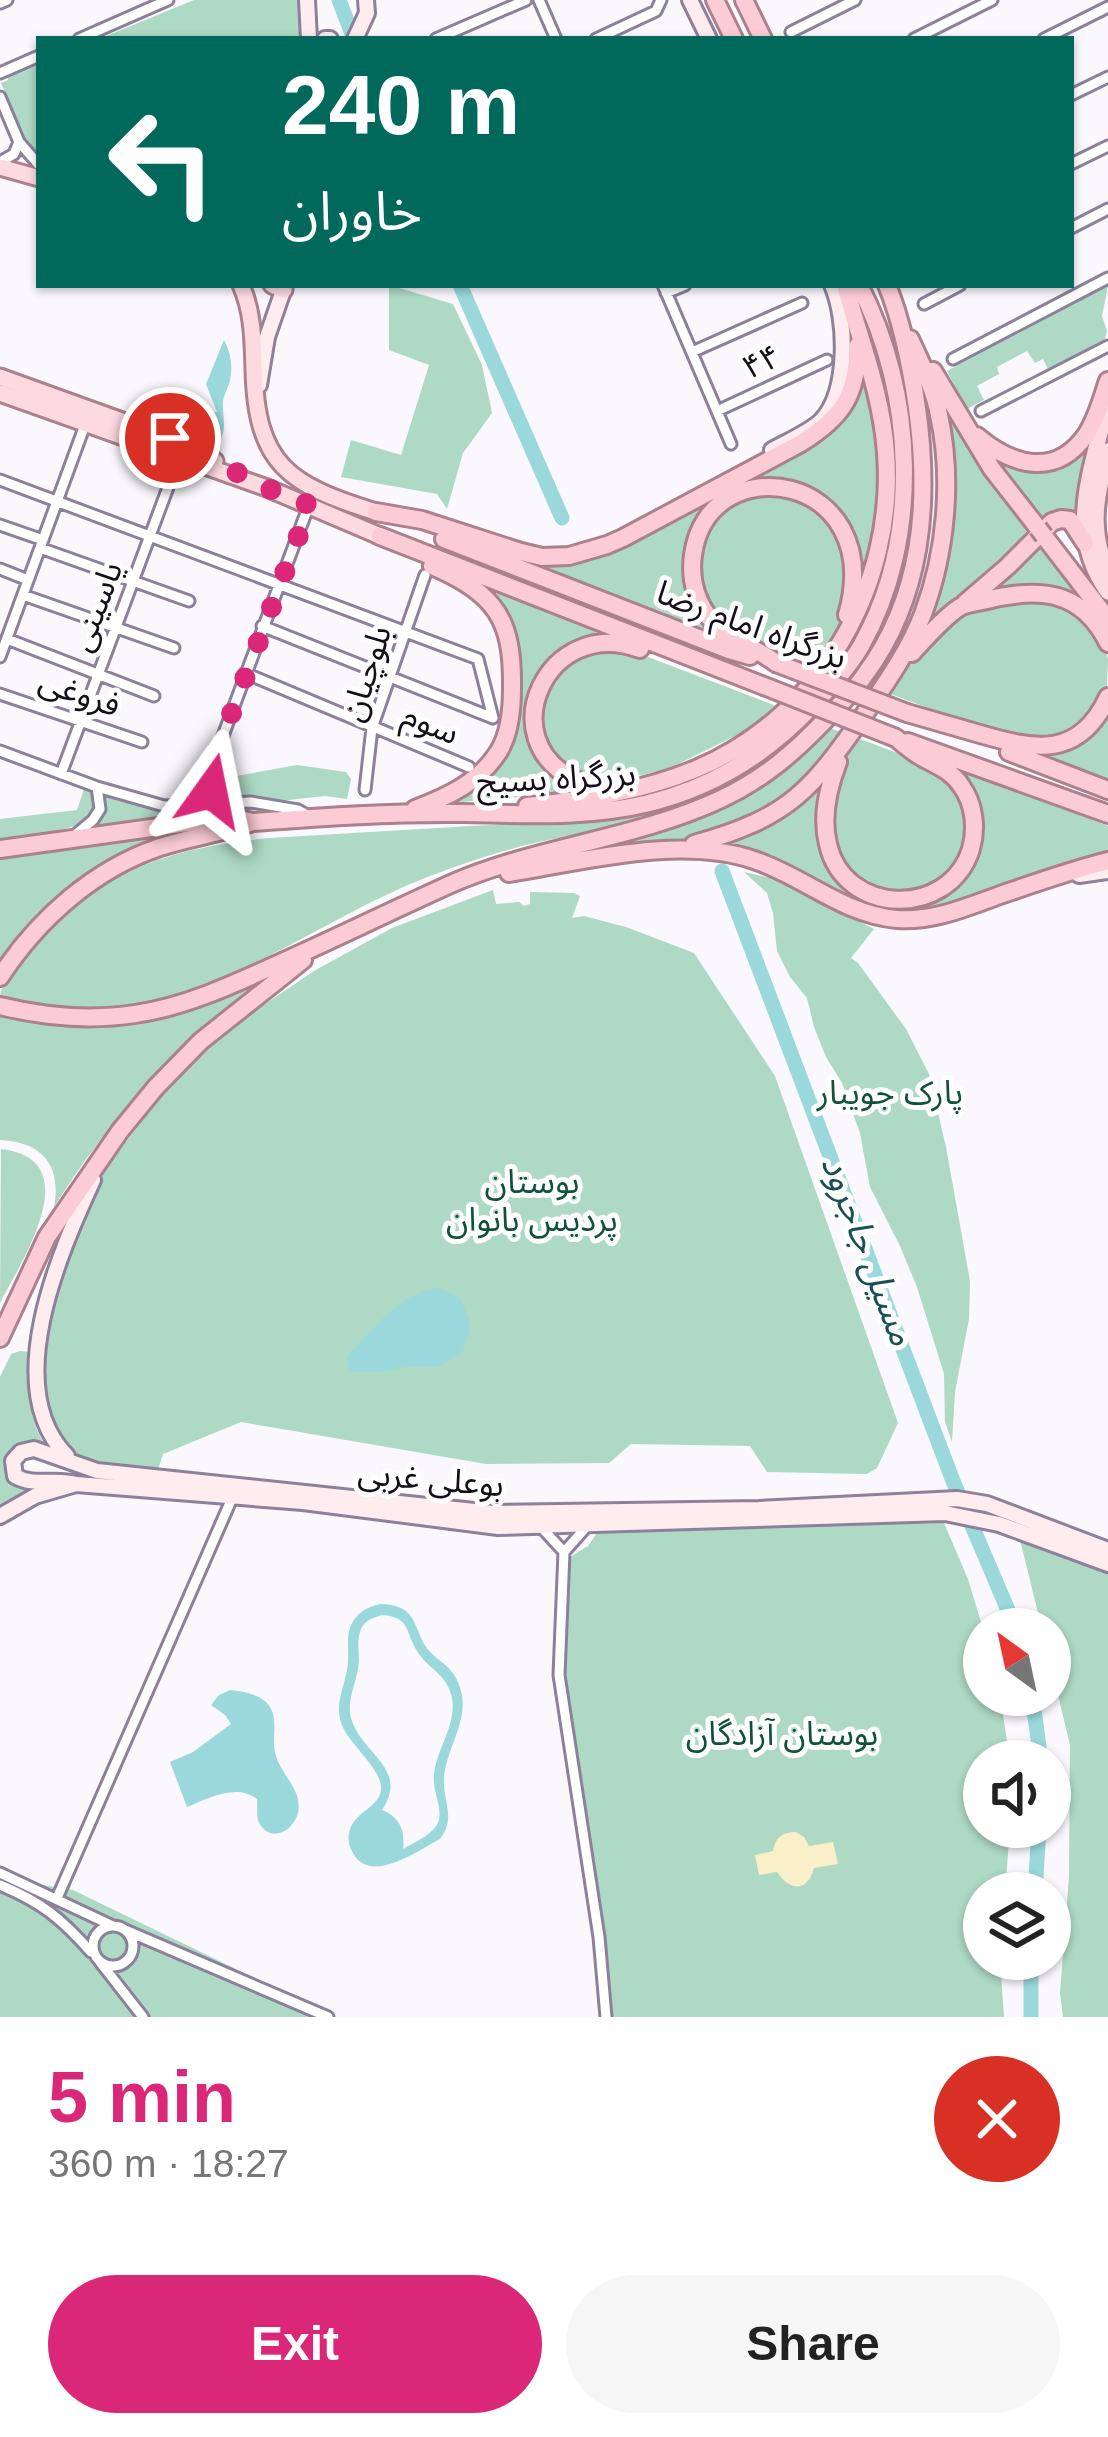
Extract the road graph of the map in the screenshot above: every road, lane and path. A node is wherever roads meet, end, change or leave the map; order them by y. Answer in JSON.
{"nodes":[{"id":1,"x":168,"y":0,"type":"edge"},
{"id":2,"x":308,"y":0,"type":"edge"},
{"id":3,"x":366,"y":0,"type":"edge"},
{"id":4,"x":526,"y":0,"type":"edge"},
{"id":5,"x":539,"y":0,"type":"edge"},
{"id":6,"x":689,"y":0,"type":"edge"},
{"id":7,"x":715,"y":0,"type":"edge"},
{"id":8,"x":744,"y":0,"type":"edge"},
{"id":9,"x":855,"y":0,"type":"edge"},
{"id":10,"x":992,"y":0,"type":"edge"},
{"id":11,"x":658,"y":6,"type":"edge"},
{"id":12,"x":1108,"y":7,"type":"edge"},
{"id":13,"x":791,"y":32,"type":"dead end"},
{"id":14,"x":358,"y":35,"type":"edge"},
{"id":15,"x":86,"y":36,"type":"edge"},
{"id":16,"x":309,"y":36,"type":"edge"},
{"id":17,"x":443,"y":36,"type":"edge"},
{"id":18,"x":555,"y":36,"type":"edge"},
{"id":19,"x":602,"y":36,"type":"edge"},
{"id":20,"x":708,"y":36,"type":"edge"},
{"id":21,"x":733,"y":36,"type":"edge"},
{"id":22,"x":762,"y":36,"type":"edge"},
{"id":23,"x":920,"y":36,"type":"edge"},
{"id":24,"x":1050,"y":36,"type":"edge"},
{"id":25,"x":36,"y":57,"type":"edge"},
{"id":26,"x":0,"y":73,"type":"edge"},
{"id":27,"x":1108,"y":77,"type":"edge"},
{"id":28,"x":1074,"y":94,"type":"edge"},
{"id":29,"x":0,"y":97,"type":"edge"},
{"id":30,"x":19,"y":142,"type":"junction"},
{"id":31,"x":1108,"y":146,"type":"edge"},
{"id":32,"x":36,"y":162,"type":"edge"},
{"id":33,"x":1074,"y":163,"type":"edge"},
{"id":34,"x":0,"y":165,"type":"edge"},
{"id":35,"x":36,"y":177,"type":"edge"},
{"id":36,"x":1108,"y":209,"type":"edge"},
{"id":37,"x":1074,"y":226,"type":"edge"},
{"id":38,"x":1108,"y":278,"type":"edge"},
{"id":39,"x":242,"y":288,"type":"edge"},
{"id":40,"x":279,"y":288,"type":"edge"},
{"id":41,"x":833,"y":288,"type":"edge"},
{"id":42,"x":845,"y":288,"type":"edge"},
{"id":43,"x":860,"y":288,"type":"edge"},
{"id":44,"x":887,"y":288,"type":"edge"},
{"id":45,"x":954,"y":288,"type":"edge"},
{"id":46,"x":664,"y":289,"type":"edge"},
{"id":47,"x":802,"y":303,"type":"dead end"},
{"id":48,"x":924,"y":304,"type":"dead end"},
{"id":49,"x":898,"y":311,"type":"junction"},
{"id":50,"x":858,"y":332,"type":"junction"},
{"id":51,"x":1108,"y":346,"type":"edge"},
{"id":52,"x":914,"y":347,"type":"junction"},
{"id":53,"x":692,"y":352,"type":"junction"},
{"id":54,"x":953,"y":359,"type":"dead end"},
{"id":55,"x":827,"y":360,"type":"dead end"},
{"id":56,"x":0,"y":377,"type":"edge"},
{"id":57,"x":1108,"y":381,"type":"edge"},
{"id":58,"x":0,"y":393,"type":"edge"},
{"id":59,"x":1108,"y":400,"type":"edge"},
{"id":60,"x":256,"y":408,"type":"junction"},
{"id":61,"x":717,"y":411,"type":"junction"},
{"id":62,"x":981,"y":411,"type":"dead end"},
{"id":63,"x":85,"y":425,"type":"junction"},
{"id":64,"x":969,"y":429,"type":"junction"},
{"id":65,"x":731,"y":444,"type":"dead end"},
{"id":66,"x":1108,"y":451,"type":"edge"},
{"id":67,"x":179,"y":458,"type":"junction"},
{"id":68,"x":750,"y":471,"type":"junction"},
{"id":69,"x":0,"y":480,"type":"edge"},
{"id":70,"x":267,"y":488,"type":"junction"},
{"id":71,"x":57,"y":501,"type":"junction"},
{"id":72,"x":310,"y":505,"type":"junction"},
{"id":73,"x":376,"y":512,"type":"junction"},
{"id":74,"x":0,"y":525,"type":"edge"},
{"id":75,"x":150,"y":536,"type":"junction"},
{"id":76,"x":380,"y":536,"type":"junction"},
{"id":77,"x":1090,"y":541,"type":"junction"},
{"id":78,"x":41,"y":544,"type":"junction"},
{"id":79,"x":0,"y":569,"type":"edge"},
{"id":80,"x":1108,"y":571,"type":"edge"},
{"id":81,"x":425,"y":575,"type":"dead end"},
{"id":82,"x":28,"y":580,"type":"junction"},
{"id":83,"x":134,"y":580,"type":"junction"},
{"id":84,"x":278,"y":583,"type":"junction"},
{"id":85,"x":1108,"y":592,"type":"edge"},
{"id":86,"x":22,"y":595,"type":"junction"},
{"id":87,"x":189,"y":601,"type":"dead end"},
{"id":88,"x":960,"y":607,"type":"junction"},
{"id":89,"x":0,"y":610,"type":"edge"},
{"id":90,"x":15,"y":616,"type":"junction"},
{"id":91,"x":1108,"y":619,"type":"edge"},
{"id":92,"x":262,"y":626,"type":"junction"},
{"id":93,"x":116,"y":628,"type":"junction"},
{"id":94,"x":407,"y":632,"type":"junction"},
{"id":95,"x":1108,"y":643,"type":"edge"},
{"id":96,"x":173,"y":648,"type":"dead end"},
{"id":97,"x":2,"y":649,"type":"edge"},
{"id":98,"x":829,"y":662,"type":"junction"},
{"id":99,"x":776,"y":663,"type":"junction"},
{"id":100,"x":245,"y":674,"type":"junction"},
{"id":101,"x":98,"y":676,"type":"junction"},
{"id":102,"x":390,"y":677,"type":"junction"},
{"id":103,"x":887,"y":681,"type":"junction"},
{"id":104,"x":764,"y":686,"type":"junction"},
{"id":105,"x":0,"y":694,"type":"edge"},
{"id":106,"x":154,"y":696,"type":"dead end"},
{"id":107,"x":1108,"y":697,"type":"edge"},
{"id":108,"x":907,"y":712,"type":"junction"},
{"id":109,"x":81,"y":720,"type":"junction"},
{"id":110,"x":372,"y":728,"type":"junction"},
{"id":111,"x":896,"y":738,"type":"junction"},
{"id":112,"x":846,"y":740,"type":"junction"},
{"id":113,"x":142,"y":742,"type":"dead end"},
{"id":114,"x":0,"y":751,"type":"edge"},
{"id":115,"x":469,"y":767,"type":"dead end"},
{"id":116,"x":61,"y":774,"type":"junction"},
{"id":117,"x":97,"y":787,"type":"junction"},
{"id":118,"x":626,"y":789,"type":"junction"},
{"id":119,"x":365,"y":790,"type":"dead end"},
{"id":120,"x":1108,"y":790,"type":"edge"},
{"id":121,"x":224,"y":802,"type":"junction"},
{"id":122,"x":461,"y":813,"type":"junction"},
{"id":123,"x":1108,"y":814,"type":"edge"},
{"id":124,"x":400,"y":815,"type":"junction"},
{"id":125,"x":312,"y":818,"type":"junction"},
{"id":126,"x":254,"y":822,"type":"junction"},
{"id":127,"x":68,"y":839,"type":"junction"},
{"id":128,"x":0,"y":849,"type":"edge"},
{"id":129,"x":676,"y":850,"type":"junction"},
{"id":130,"x":1108,"y":861,"type":"edge"},
{"id":131,"x":1108,"y":871,"type":"edge"},
{"id":132,"x":1045,"y":879,"type":"junction"},
{"id":133,"x":458,"y":881,"type":"junction"},
{"id":134,"x":322,"y":944,"type":"junction"},
{"id":135,"x":0,"y":977,"type":"edge"},
{"id":136,"x":0,"y":1006,"type":"edge"},
{"id":137,"x":104,"y":1156,"type":"junction"},
{"id":138,"x":0,"y":1338,"type":"edge"},
{"id":139,"x":75,"y":1463,"type":"junction"},
{"id":140,"x":76,"y":1484,"type":"junction"},
{"id":141,"x":232,"y":1496,"type":"junction"},
{"id":142,"x":962,"y":1505,"type":"junction"},
{"id":143,"x":0,"y":1516,"type":"edge"},
{"id":144,"x":588,"y":1525,"type":"junction"},
{"id":145,"x":541,"y":1526,"type":"junction"},
{"id":146,"x":1108,"y":1550,"type":"edge"},
{"id":147,"x":564,"y":1552,"type":"junction"},
{"id":148,"x":1108,"y":1564,"type":"edge"},
{"id":149,"x":0,"y":1873,"type":"edge"},
{"id":150,"x":0,"y":1885,"type":"edge"},
{"id":151,"x":57,"y":1898,"type":"junction"},
{"id":152,"x":119,"y":1928,"type":"junction"},
{"id":153,"x":98,"y":1960,"type":"junction"},
{"id":154,"x":143,"y":2017,"type":"edge"},
{"id":155,"x":328,"y":2017,"type":"edge"},
{"id":156,"x":606,"y":2017,"type":"edge"}],
"edges":[{"from":1,"to":15,"type":"street"},
{"from":2,"to":16,"type":"main road"},
{"from":3,"to":14,"type":"main road"},
{"from":4,"to":17,"type":"street"},
{"from":5,"to":18,"type":"street"},
{"from":6,"to":20,"type":"main road"},
{"from":7,"to":21,"type":"highway"},
{"from":8,"to":22,"type":"highway"},
{"from":9,"to":13,"type":"street"},
{"from":10,"to":23,"type":"street"},
{"from":11,"to":19,"type":"street"},
{"from":12,"to":24,"type":"street"},
{"from":25,"to":26,"type":"street"},
{"from":27,"to":28,"type":"street"},
{"from":29,"to":30,"type":"street"},
{"from":30,"to":32,"type":"street"},
{"from":30,"to":34,"type":"street"},
{"from":31,"to":33,"type":"street"},
{"from":34,"to":35,"type":"main road"},
{"from":36,"to":37,"type":"street"},
{"from":38,"to":54,"type":"street"},
{"from":39,"to":60,"type":"main road"},
{"from":40,"to":60,"type":"main road"},
{"from":41,"to":68,"type":"main road"},
{"from":42,"to":50,"type":"highway"},
{"from":43,"to":122,"type":"highway","name":"بزرگراه بسیج"},
{"from":44,"to":49,"type":"highway","name":"بزرگراه بسیج"},
{"from":45,"to":48,"type":"street"},
{"from":46,"to":53,"type":"street"},
{"from":47,"to":53,"type":"street"},
{"from":49,"to":52,"type":"highway"},
{"from":49,"to":133,"type":"highway","name":"بزرگراه بسیج"},
{"from":50,"to":68,"type":"highway"},
{"from":50,"to":98,"type":"highway"},
{"from":51,"to":62,"type":"street"},
{"from":52,"to":64,"type":"highway"},
{"from":52,"to":103,"type":"highway"},
{"from":53,"to":61,"type":"street"},
{"from":55,"to":61,"type":"street","name":"۴۴"},
{"from":56,"to":70,"type":"main road"},
{"from":57,"to":64,"type":"highway"},
{"from":58,"to":63,"type":"main road"},
{"from":59,"to":77,"type":"main road"},
{"from":60,"to":73,"type":"main road"},
{"from":61,"to":65,"type":"street"},
{"from":63,"to":67,"type":"main road"},
{"from":63,"to":71,"type":"street"},
{"from":64,"to":91,"type":"highway"},
{"from":66,"to":77,"type":"main road"},
{"from":67,"to":70,"type":"main road"},
{"from":67,"to":75,"type":"street","name":"یاسینی"},
{"from":68,"to":73,"type":"highway"},
{"from":69,"to":71,"type":"street"},
{"from":70,"to":72,"type":"main road"},
{"from":71,"to":75,"type":"street"},
{"from":71,"to":78,"type":"street"},
{"from":72,"to":76,"type":"main road"},
{"from":72,"to":84,"type":"street"},
{"from":73,"to":99,"type":"highway","name":"بزرگراه امام رضا"},
{"from":74,"to":78,"type":"street"},
{"from":75,"to":83,"type":"street","name":"یاسینی"},
{"from":75,"to":84,"type":"street"},
{"from":76,"to":104,"type":"highway","name":"بزرگراه امام رضا"},
{"from":76,"to":124,"type":"highway"},
{"from":77,"to":80,"type":"main road"},
{"from":77,"to":85,"type":"main road"},
{"from":77,"to":88,"type":"highway"},
{"from":78,"to":82,"type":"street"},
{"from":78,"to":83,"type":"street"},
{"from":79,"to":82,"type":"street"},
{"from":81,"to":94,"type":"street","name":"بلوچیان"},
{"from":82,"to":86,"type":"street"},
{"from":83,"to":87,"type":"street"},
{"from":83,"to":93,"type":"street","name":"یاسینی"},
{"from":84,"to":92,"type":"street"},
{"from":84,"to":94,"type":"street"},
{"from":86,"to":90,"type":"street"},
{"from":86,"to":93,"type":"street"},
{"from":88,"to":95,"type":"highway"},
{"from":88,"to":103,"type":"highway"},
{"from":89,"to":90,"type":"street"},
{"from":90,"to":97,"type":"street"},
{"from":92,"to":100,"type":"street"},
{"from":92,"to":102,"type":"street"},
{"from":93,"to":96,"type":"street"},
{"from":93,"to":101,"type":"street","name":"یاسینی"},
{"from":94,"to":102,"type":"street","name":"بلوچیان"},
{"from":94,"to":102,"type":"street"},
{"from":97,"to":101,"type":"street"},
{"from":98,"to":99,"type":"highway"},
{"from":98,"to":118,"type":"highway"},
{"from":99,"to":108,"type":"highway","name":"بزرگراه امام رضا","bridge":true},
{"from":100,"to":110,"type":"street","name":"سوم"},
{"from":100,"to":121,"type":"street"},
{"from":101,"to":106,"type":"street"},
{"from":101,"to":109,"type":"street","name":"یاسینی"},
{"from":102,"to":110,"type":"street","name":"بلوچیان"},
{"from":103,"to":112,"type":"highway"},
{"from":104,"to":111,"type":"highway","name":"بزرگراه امام رضا","bridge":true},
{"from":104,"to":118,"type":"highway"},
{"from":105,"to":109,"type":"street","name":"فروغی"},
{"from":107,"to":108,"type":"highway"},
{"from":108,"to":120,"type":"highway","name":"بزرگراه امام رضا"},
{"from":109,"to":113,"type":"street","name":"فروغی"},
{"from":109,"to":116,"type":"street","name":"یاسینی"},
{"from":110,"to":115,"type":"street","name":"سوم"},
{"from":110,"to":119,"type":"street","name":"بلوچیان"},
{"from":111,"to":112,"type":"highway"},
{"from":111,"to":123,"type":"highway","name":"بزرگراه امام رضا"},
{"from":112,"to":129,"type":"highway"},
{"from":114,"to":116,"type":"street"},
{"from":116,"to":117,"type":"street"},
{"from":117,"to":121,"type":"street"},
{"from":117,"to":127,"type":"street"},
{"from":118,"to":122,"type":"highway"},
{"from":121,"to":125,"type":"street"},
{"from":122,"to":124,"type":"highway","name":"بزرگراه بسیج"},
{"from":124,"to":125,"type":"highway","name":"بزرگراه بسیج"},
{"from":125,"to":126,"type":"highway","name":"بزرگراه بسیج"},
{"from":126,"to":127,"type":"highway"},
{"from":126,"to":135,"type":"highway"},
{"from":127,"to":128,"type":"highway"},
{"from":129,"to":132,"type":"highway"},
{"from":129,"to":133,"type":"highway"},
{"from":130,"to":132,"type":"highway"},
{"from":131,"to":132,"type":"main road"},
{"from":133,"to":134,"type":"highway","name":"بزرگراه بسیج"},
{"from":134,"to":136,"type":"highway"},
{"from":134,"to":137,"type":"highway"},
{"from":137,"to":138,"type":"highway"},
{"from":137,"to":139,"type":"main road"},
{"from":139,"to":140,"type":"main road","name":"بوعلی غربی"},
{"from":139,"to":142,"type":"main road","name":"بوعلی غربی"},
{"from":140,"to":141,"type":"main road","name":"بوعلی غربی"},
{"from":140,"to":143,"type":"main road","name":"بوعلی غربی"},
{"from":141,"to":145,"type":"main road","name":"بوعلی غربی"},
{"from":141,"to":151,"type":"street"},
{"from":142,"to":144,"type":"main road","name":"بوعلی غربی"},
{"from":142,"to":146,"type":"main road","name":"بوعلی غربی"},
{"from":142,"to":148,"type":"main road","name":"بوعلی غربی"},
{"from":144,"to":145,"type":"main road","name":"بوعلی غربی"},
{"from":144,"to":147,"type":"street"},
{"from":145,"to":147,"type":"street"},
{"from":147,"to":156,"type":"street"},
{"from":149,"to":151,"type":"street"},
{"from":150,"to":153,"type":"street"},
{"from":151,"to":152,"type":"street"},
{"from":152,"to":153,"type":"street"},
{"from":152,"to":153,"type":"street"},
{"from":152,"to":155,"type":"street"},
{"from":153,"to":154,"type":"street"}]}
